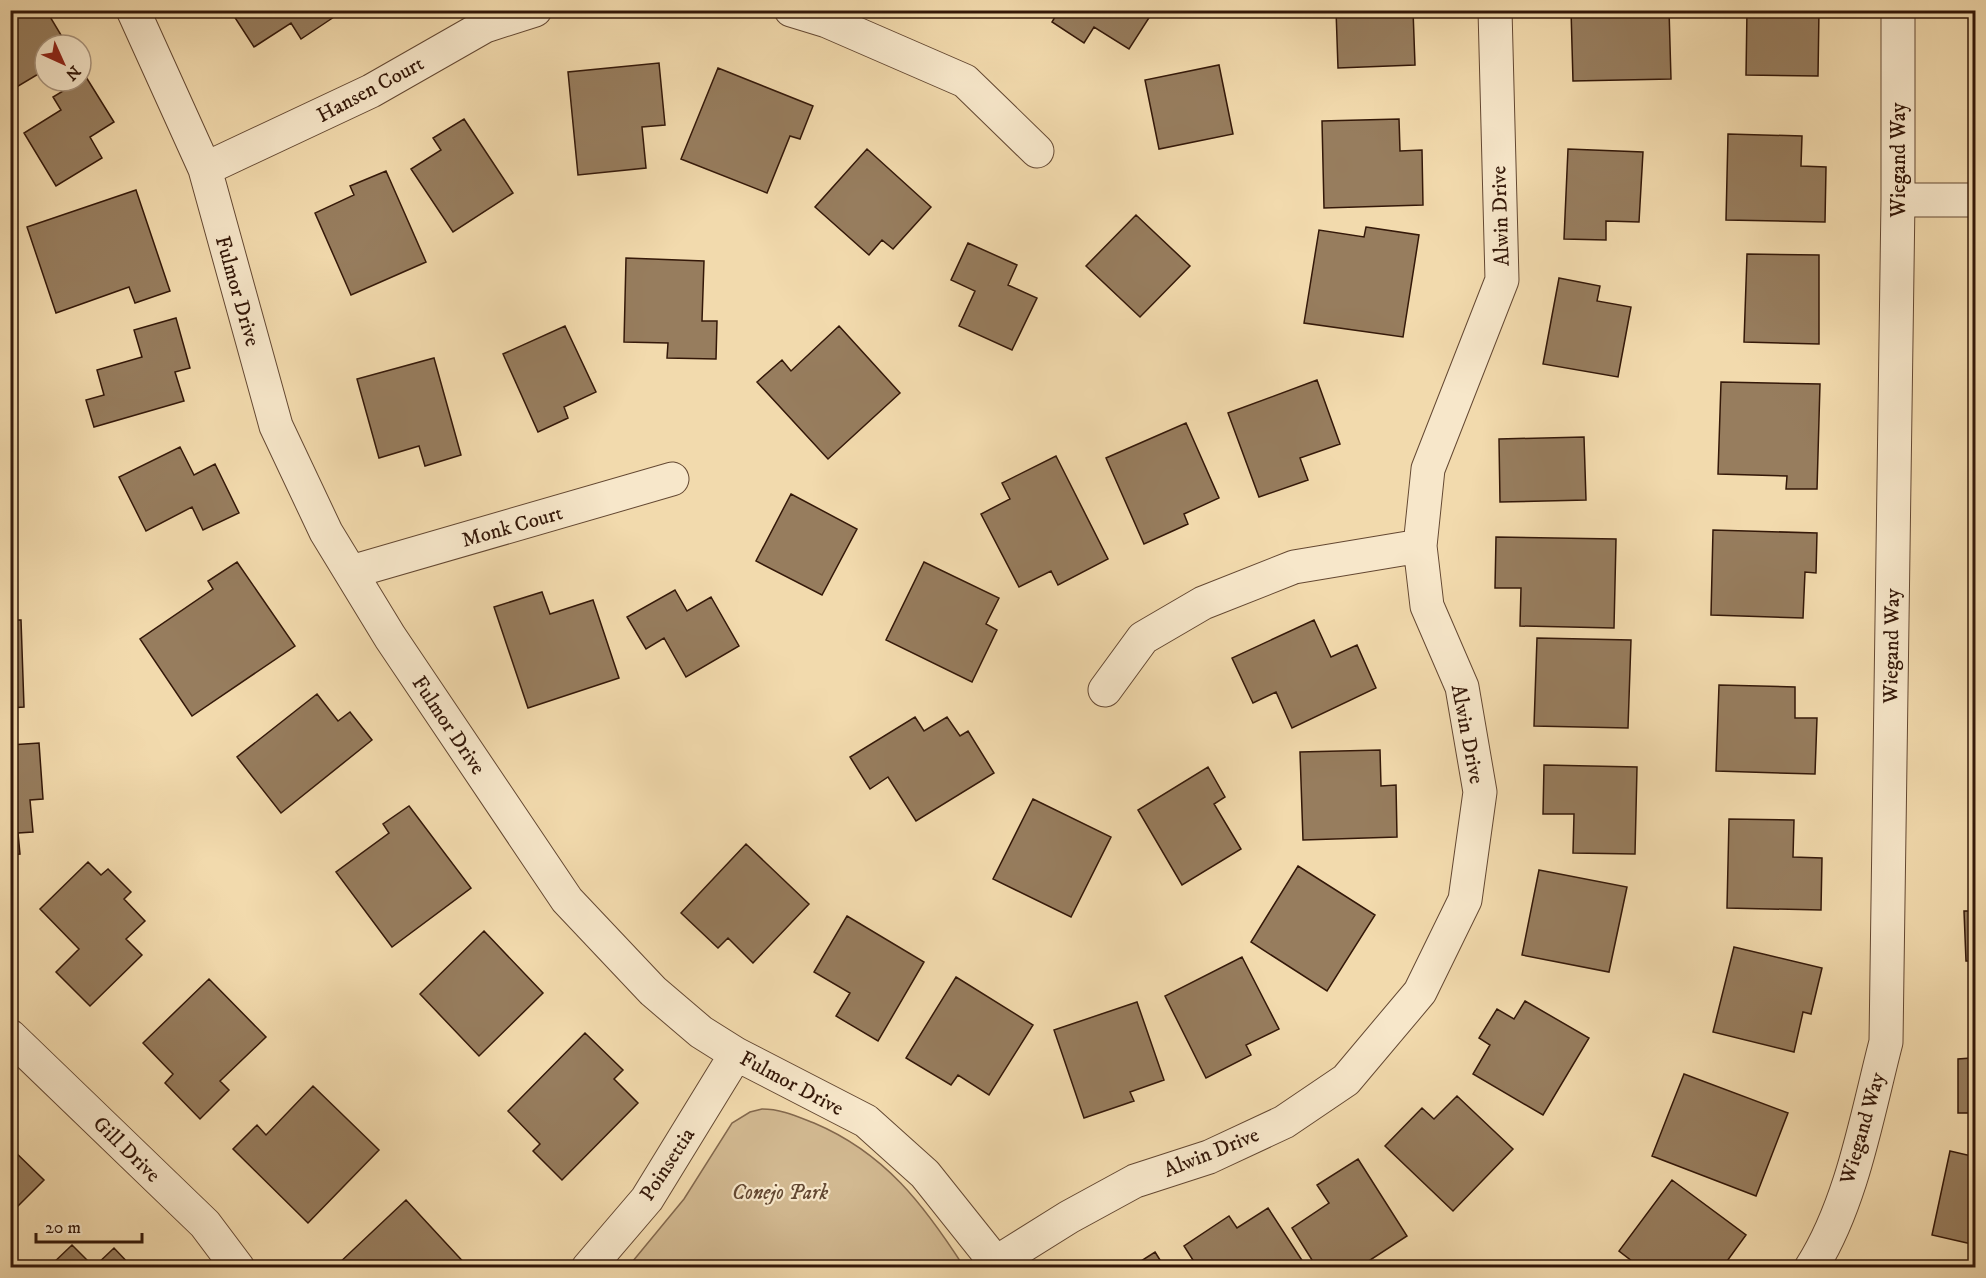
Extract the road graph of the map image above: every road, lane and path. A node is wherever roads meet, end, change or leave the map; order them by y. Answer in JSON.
{"nodes":[{"id":1,"x":133,"y":10,"type":"edge"},
{"id":2,"x":535,"y":10,"type":"edge"},
{"id":3,"x":791,"y":10,"type":"edge"},
{"id":4,"x":1495,"y":10,"type":"edge"},
{"id":5,"x":1898,"y":10,"type":"edge"},
{"id":6,"x":1037,"y":151,"type":"dead end"},
{"id":7,"x":205,"y":169,"type":"junction"},
{"id":8,"x":1898,"y":200,"type":"junction"},
{"id":9,"x":1976,"y":200,"type":"edge"},
{"id":10,"x":672,"y":480,"type":"dead end"},
{"id":11,"x":1420,"y":546,"type":"junction"},
{"id":12,"x":351,"y":572,"type":"junction"},
{"id":13,"x":1105,"y":690,"type":"dead end"},
{"id":14,"x":10,"y":1036,"type":"edge"},
{"id":15,"x":736,"y":1054,"type":"junction"},
{"id":16,"x":998,"y":1265,"type":"edge"},
{"id":17,"x":238,"y":1268,"type":"edge"},
{"id":18,"x":588,"y":1268,"type":"edge"},
{"id":19,"x":1811,"y":1268,"type":"edge"}],
"edges":[{"from":1,"to":7,"type":"street","name":"Fulmor Drive"},
{"from":2,"to":7,"type":"street","name":"Hansen Court"},
{"from":3,"to":6,"type":"street"},
{"from":4,"to":11,"type":"street","name":"Alwin Drive"},
{"from":5,"to":8,"type":"street","name":"Wiegand Way"},
{"from":7,"to":12,"type":"street","name":"Fulmor Drive"},
{"from":8,"to":9,"type":"street"},
{"from":8,"to":19,"type":"street","name":"Wiegand Way"},
{"from":10,"to":12,"type":"street","name":"Monk Court"},
{"from":11,"to":13,"type":"street"},
{"from":11,"to":16,"type":"street","name":"Alwin Drive"},
{"from":12,"to":15,"type":"street","name":"Fulmor Drive"},
{"from":14,"to":17,"type":"street","name":"Gill Drive"},
{"from":15,"to":16,"type":"street","name":"Fulmor Drive"},
{"from":15,"to":18,"type":"street","name":"Poinsettia"}]}
